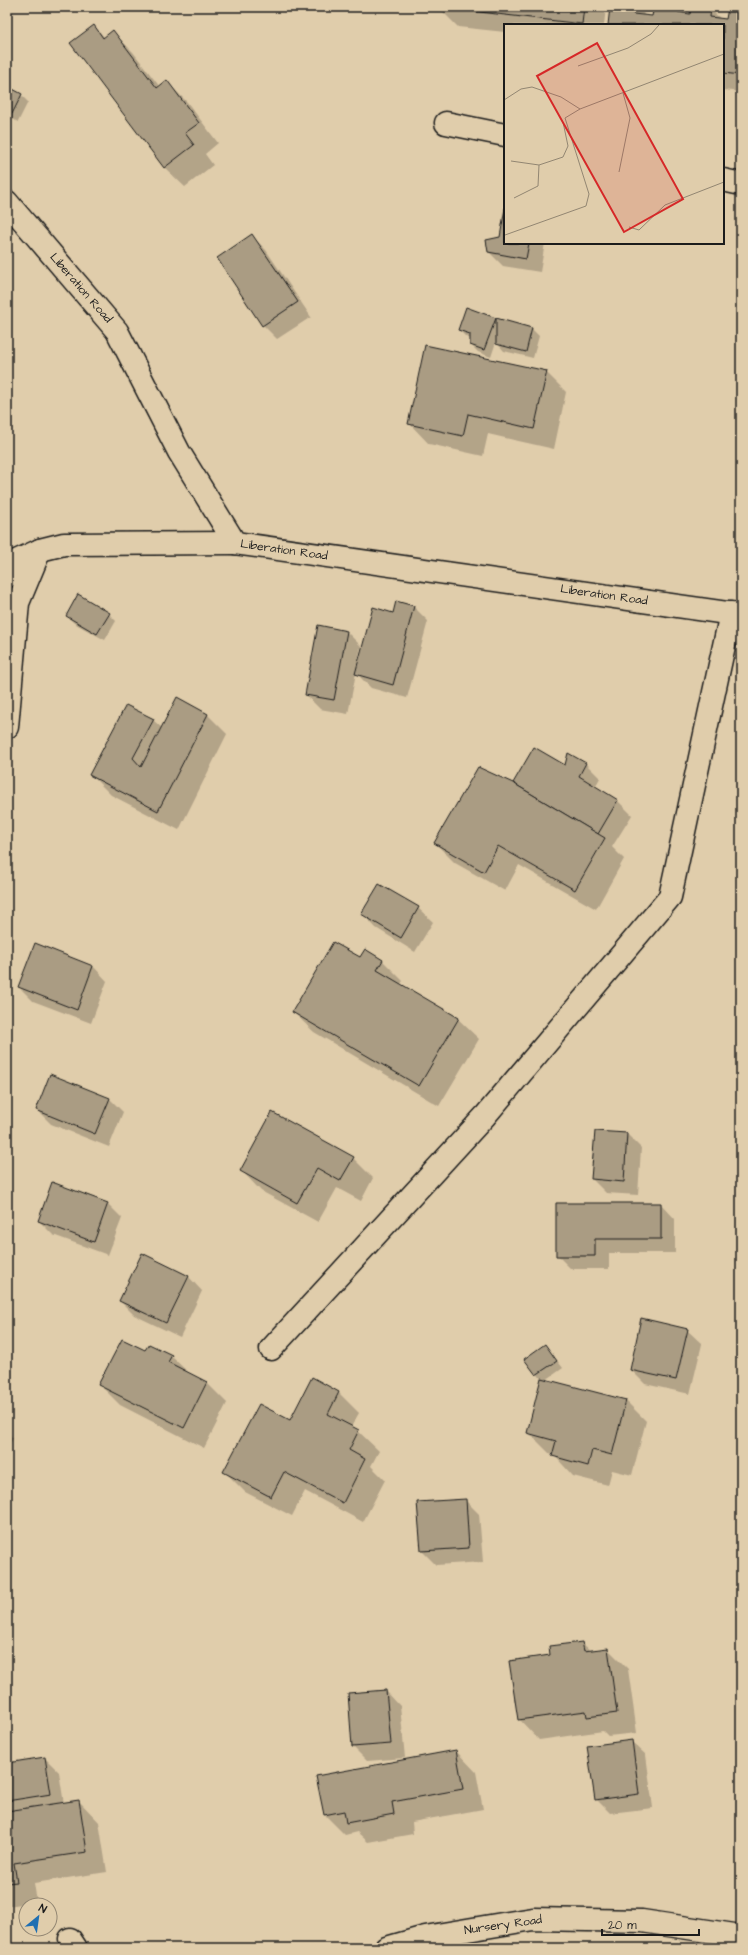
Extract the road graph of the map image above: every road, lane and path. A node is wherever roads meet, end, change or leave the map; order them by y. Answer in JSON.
{"nodes":[{"id":1,"x":446,"y":123,"type":"dead end"},
{"id":2,"x":504,"y":135,"type":"edge"},
{"id":3,"x":724,"y":180,"type":"edge"},
{"id":4,"x":741,"y":184,"type":"edge"},
{"id":5,"x":7,"y":202,"type":"edge"},
{"id":6,"x":235,"y":543,"type":"junction"},
{"id":7,"x":40,"y":550,"type":"junction"},
{"id":8,"x":7,"y":576,"type":"edge"},
{"id":9,"x":736,"y":614,"type":"edge"},
{"id":10,"x":7,"y":727,"type":"edge"},
{"id":11,"x":271,"y":1349,"type":"dead end"},
{"id":12,"x":741,"y":1936,"type":"edge"},
{"id":13,"x":386,"y":1948,"type":"edge"}],
"edges":[{"from":1,"to":2,"type":"street"},
{"from":3,"to":4,"type":"street"},
{"from":5,"to":6,"type":"street","name":"Liberation Road"},
{"from":6,"to":7,"type":"street"},
{"from":6,"to":9,"type":"street","name":"Liberation Road"},
{"from":7,"to":8,"type":"street"},
{"from":7,"to":10,"type":"street"},
{"from":9,"to":11,"type":"street"},
{"from":12,"to":13,"type":"street","name":"Nursery Road"}]}
